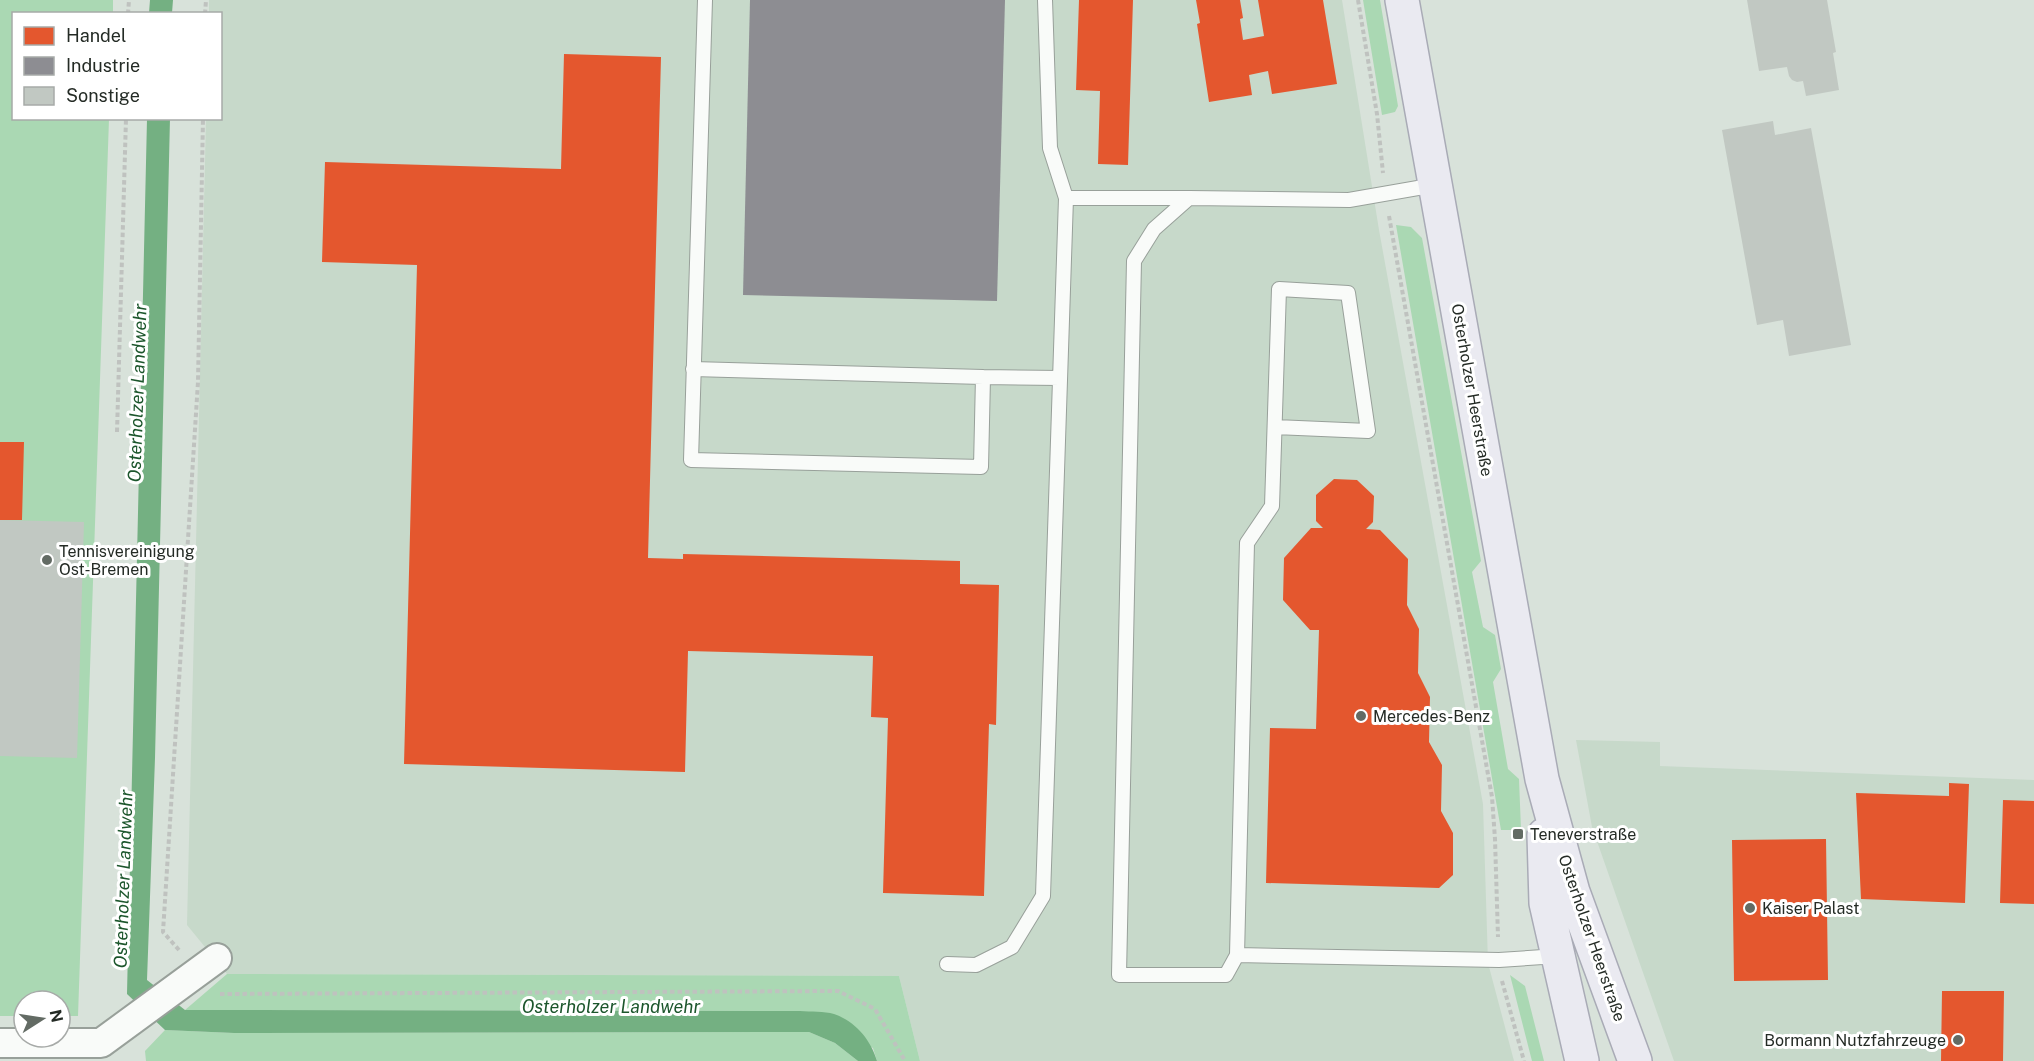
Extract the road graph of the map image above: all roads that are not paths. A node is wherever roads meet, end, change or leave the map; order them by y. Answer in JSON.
{"nodes":[{"id":1,"x":705,"y":0,"type":"edge"},
{"id":2,"x":1045,"y":0,"type":"edge"},
{"id":3,"x":1402,"y":0,"type":"edge"},
{"id":4,"x":1435,"y":184,"type":"junction"},
{"id":5,"x":1066,"y":198,"type":"junction"},
{"id":6,"x":1189,"y":198,"type":"junction"},
{"id":7,"x":693,"y":369,"type":"junction"},
{"id":8,"x":984,"y":376,"type":"junction"},
{"id":9,"x":1060,"y":378,"type":"junction"},
{"id":10,"x":1275,"y":427,"type":"junction"},
{"id":11,"x":1542,"y":779,"type":"junction"},
{"id":12,"x":1237,"y":955,"type":"junction"},
{"id":13,"x":1558,"y":956,"type":"junction"},
{"id":14,"x":948,"y":964,"type":"dead end"},
{"id":15,"x":197,"y":972,"type":"road end"},
{"id":16,"x":0,"y":1043,"type":"edge"},
{"id":17,"x":1582,"y":1061,"type":"edge"},
{"id":18,"x":1635,"y":1061,"type":"edge"}],
"edges":[{"from":1,"to":7,"type":"lane"},
{"from":2,"to":5,"type":"lane"},
{"from":3,"to":4,"type":"main road","name":"Osterholzer Heerstraße"},
{"from":4,"to":6,"type":"lane"},
{"from":4,"to":11,"type":"main road","name":"Osterholzer Heerstraße"},
{"from":5,"to":6,"type":"lane"},
{"from":5,"to":9,"type":"lane"},
{"from":6,"to":12,"type":"lane"},
{"from":7,"to":8,"type":"lane"},
{"from":7,"to":8,"type":"lane"},
{"from":8,"to":9,"type":"lane"},
{"from":9,"to":14,"type":"lane"},
{"from":10,"to":10,"type":"lane"},
{"from":10,"to":12,"type":"lane"},
{"from":11,"to":13,"type":"main road","name":"Osterholzer Heerstraße"},
{"from":11,"to":18,"type":"main road","name":"Osterholzer Heerstraße"},
{"from":12,"to":13,"type":"lane"},
{"from":13,"to":17,"type":"main road","name":"Osterholzer Heerstraße"},
{"from":15,"to":16,"type":"street"}]}
